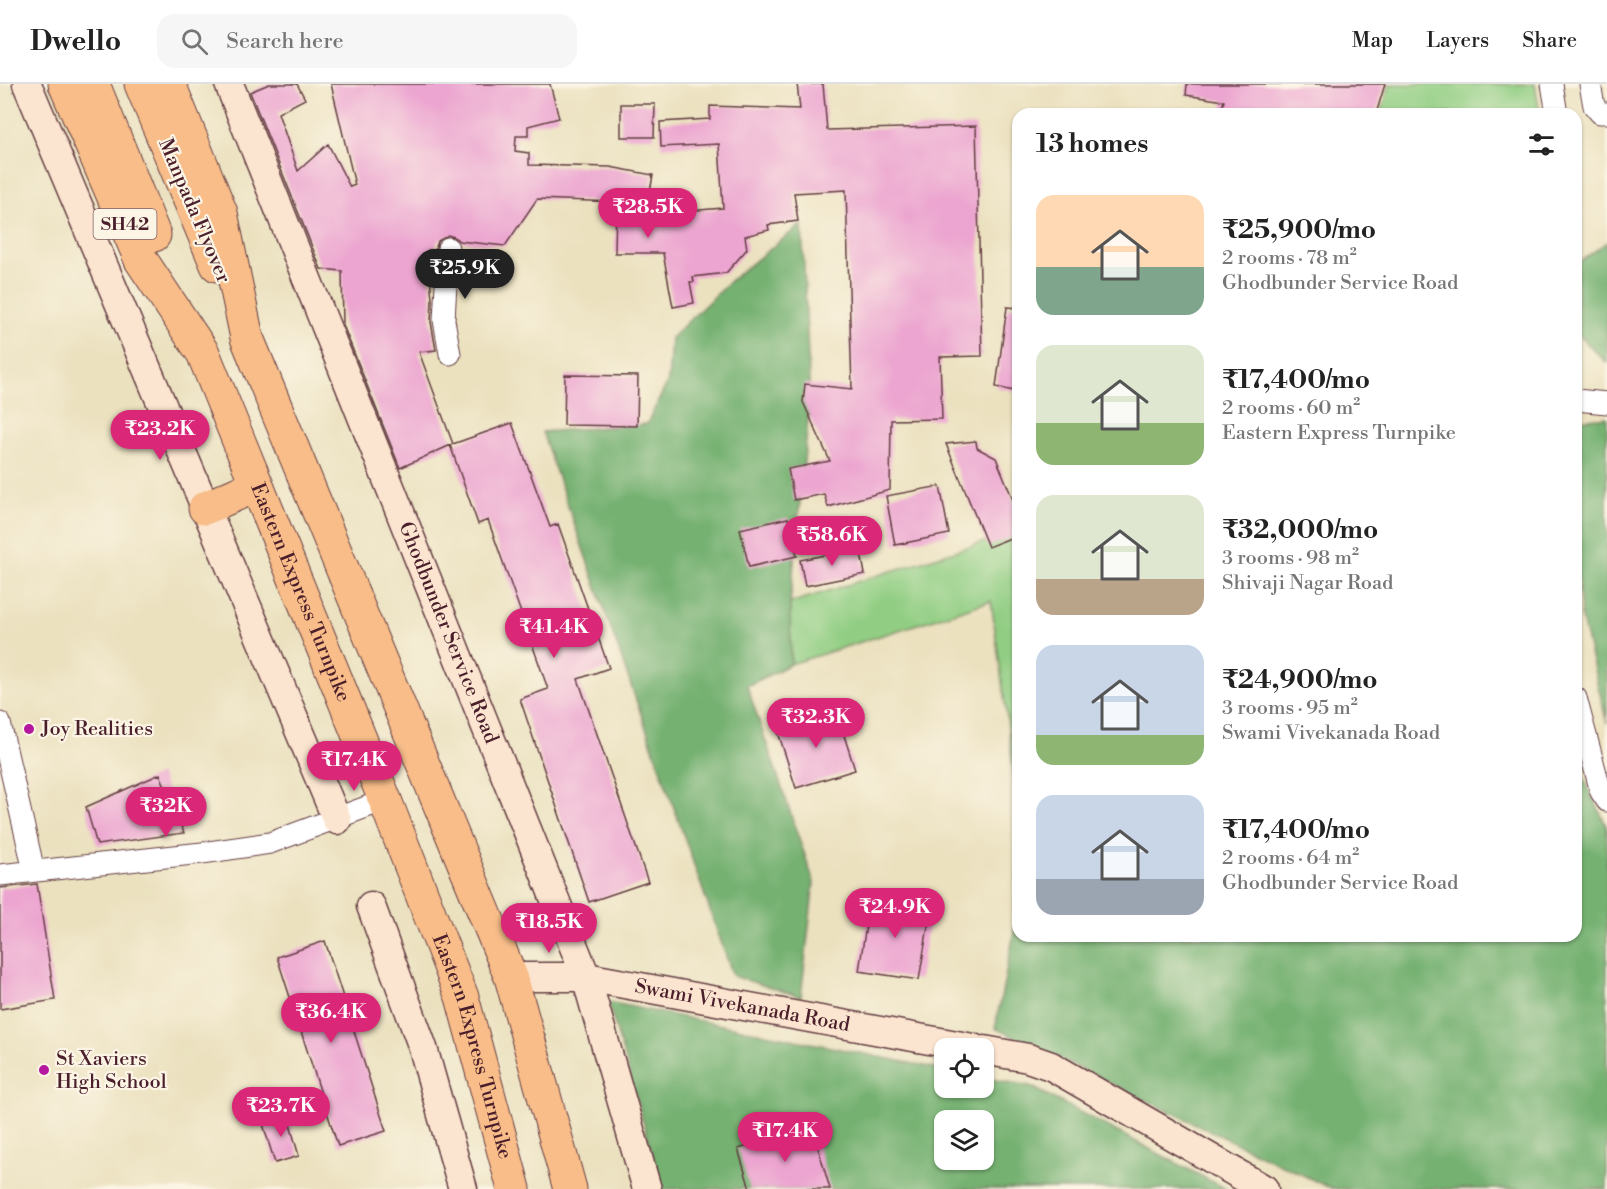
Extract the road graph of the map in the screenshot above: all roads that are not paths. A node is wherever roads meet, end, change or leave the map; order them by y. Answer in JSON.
{"nodes":[{"id":1,"x":27,"y":84,"type":"edge"},
{"id":2,"x":65,"y":84,"type":"edge"},
{"id":3,"x":93,"y":84,"type":"edge"},
{"id":4,"x":141,"y":84,"type":"edge"},
{"id":5,"x":169,"y":84,"type":"edge"},
{"id":6,"x":229,"y":84,"type":"edge"},
{"id":7,"x":1552,"y":84,"type":"edge"},
{"id":8,"x":1590,"y":84,"type":"edge"},
{"id":9,"x":1556,"y":108,"type":"edge"},
{"id":10,"x":1607,"y":113,"type":"edge"},
{"id":11,"x":448,"y":248,"type":"dead end"},
{"id":12,"x":247,"y":338,"type":"junction"},
{"id":13,"x":203,"y":353,"type":"junction"},
{"id":14,"x":450,"y":354,"type":"dead end"},
{"id":15,"x":1582,"y":401,"type":"edge"},
{"id":16,"x":1607,"y":403,"type":"edge"},
{"id":17,"x":257,"y":485,"type":"junction"},
{"id":18,"x":205,"y":508,"type":"junction"},
{"id":19,"x":1582,"y":721,"type":"edge"},
{"id":20,"x":0,"y":723,"type":"edge"},
{"id":21,"x":385,"y":800,"type":"junction"},
{"id":22,"x":1607,"y":801,"type":"edge"},
{"id":23,"x":337,"y":820,"type":"junction"},
{"id":24,"x":34,"y":871,"type":"junction"},
{"id":25,"x":0,"y":875,"type":"edge"},
{"id":26,"x":371,"y":906,"type":"dead end"},
{"id":27,"x":512,"y":977,"type":"junction"},
{"id":28,"x":586,"y":977,"type":"junction"},
{"id":29,"x":934,"y":1041,"type":"edge"},
{"id":30,"x":994,"y":1052,"type":"edge"},
{"id":31,"x":463,"y":1189,"type":"edge"},
{"id":32,"x":514,"y":1189,"type":"edge"},
{"id":33,"x":570,"y":1189,"type":"edge"},
{"id":34,"x":647,"y":1189,"type":"edge"},
{"id":35,"x":1264,"y":1189,"type":"edge"}],
"edges":[{"from":1,"to":18,"type":"street"},
{"from":2,"to":13,"type":"main road","name":"Eastern Express Turnpike","number":"SH42"},
{"from":3,"to":13,"type":"main road"},
{"from":4,"to":12,"type":"main road","name":"Manpada Flyover"},
{"from":5,"to":12,"type":"main road"},
{"from":6,"to":28,"type":"street","name":"Ghodbunder Service Road"},
{"from":7,"to":9,"type":"street"},
{"from":8,"to":10,"type":"street"},
{"from":11,"to":14,"type":"street"},
{"from":12,"to":27,"type":"main road"},
{"from":13,"to":17,"type":"main road","name":"Eastern Express Turnpike","number":"SH42"},
{"from":15,"to":16,"type":"street"},
{"from":17,"to":18,"type":"main road"},
{"from":17,"to":21,"type":"main road","name":"Eastern Express Turnpike","number":"SH42"},
{"from":18,"to":23,"type":"street"},
{"from":19,"to":22,"type":"street"},
{"from":20,"to":24,"type":"street"},
{"from":21,"to":23,"type":"street"},
{"from":21,"to":32,"type":"main road","name":"Eastern Express Turnpike","number":"SH42"},
{"from":23,"to":24,"type":"street"},
{"from":24,"to":25,"type":"street"},
{"from":26,"to":31,"type":"street"},
{"from":27,"to":28,"type":"street","name":"Swami Vivekanada Road"},
{"from":27,"to":33,"type":"main road"},
{"from":28,"to":29,"type":"street","name":"Swami Vivekanada Road"},
{"from":28,"to":34,"type":"street","name":"Ghodbunder Service Road"},
{"from":30,"to":35,"type":"street"}]}
